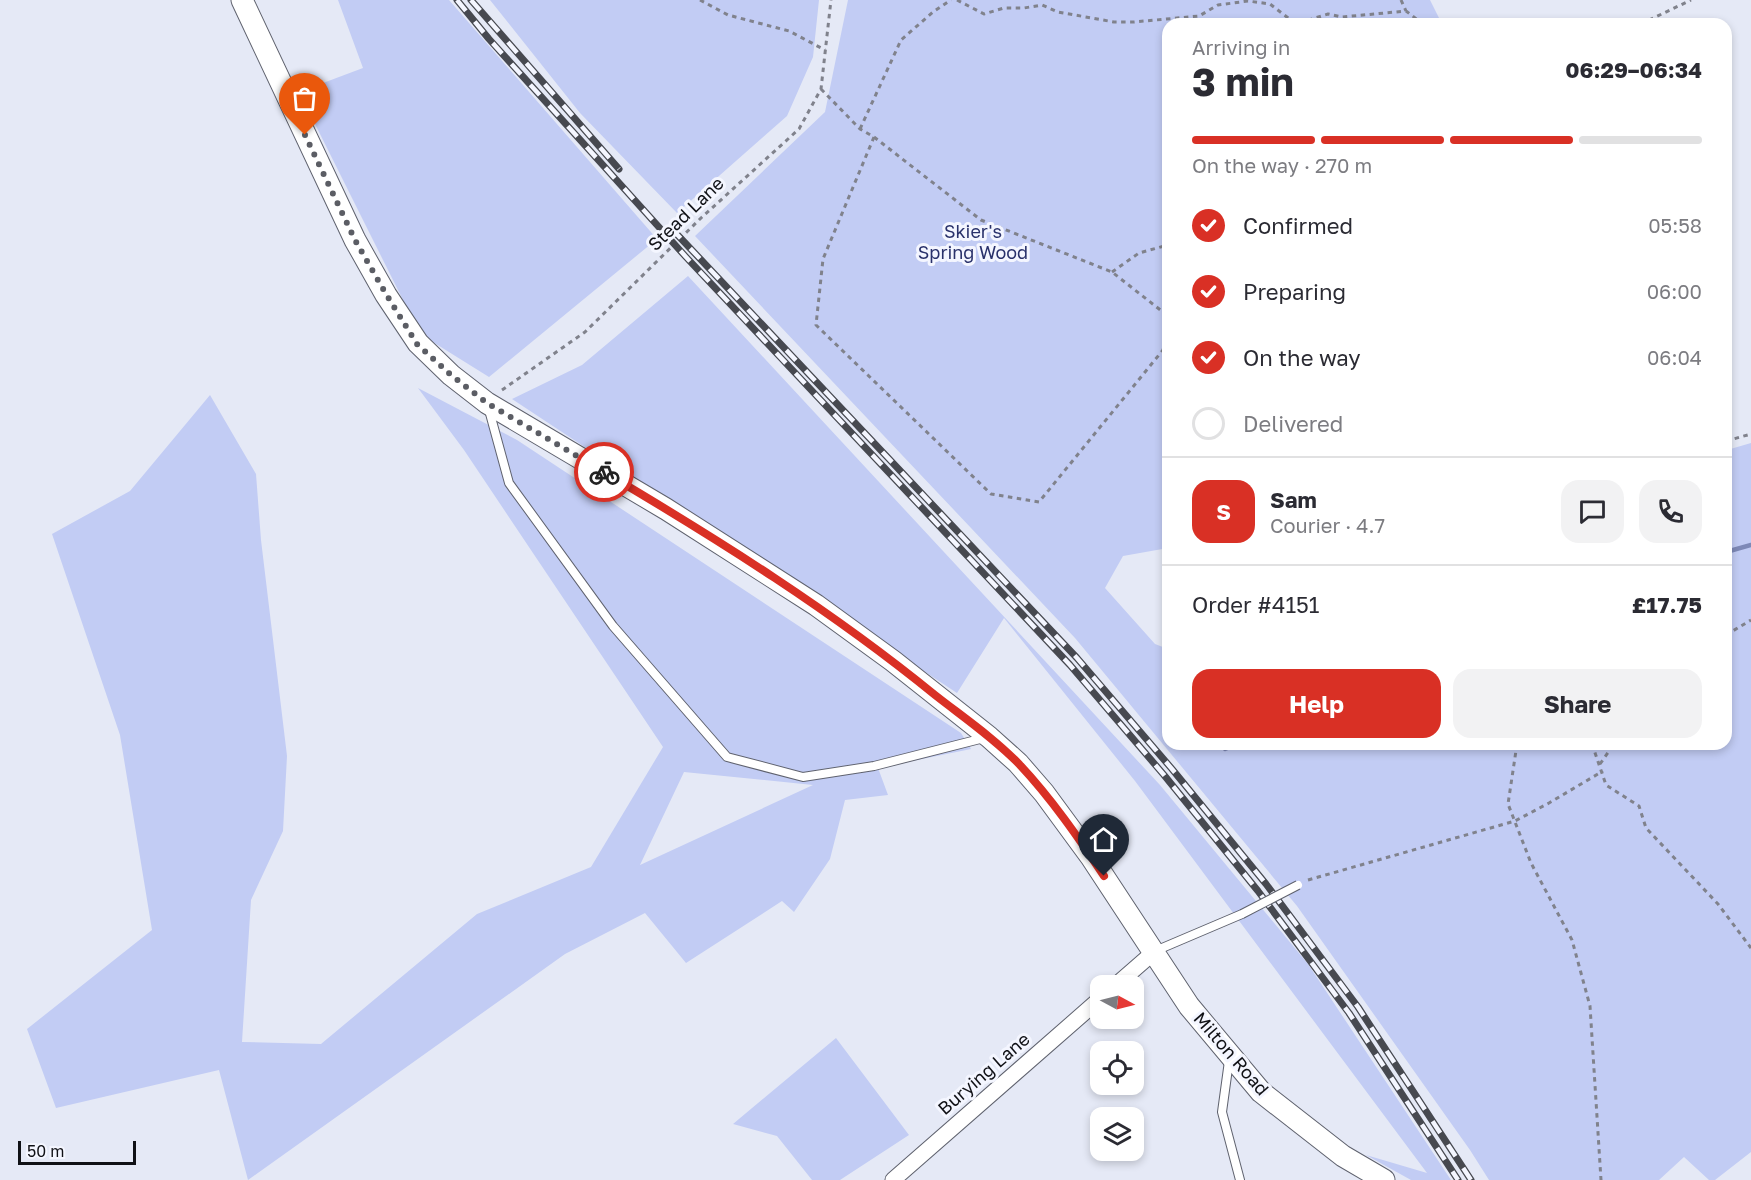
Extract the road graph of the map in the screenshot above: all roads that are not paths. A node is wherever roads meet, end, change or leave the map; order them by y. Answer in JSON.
{"nodes":[{"id":1,"x":242,"y":0,"type":"edge"},
{"id":2,"x":487,"y":403,"type":"junction"},
{"id":3,"x":989,"y":737,"type":"junction"},
{"id":4,"x":1298,"y":885,"type":"road end"},
{"id":5,"x":1154,"y":952,"type":"junction"},
{"id":6,"x":1128,"y":975,"type":"edge"},
{"id":7,"x":1090,"y":1008,"type":"edge"},
{"id":8,"x":1230,"y":1057,"type":"junction"},
{"id":9,"x":893,"y":1180,"type":"edge"},
{"id":10,"x":1240,"y":1180,"type":"edge"},
{"id":11,"x":1384,"y":1180,"type":"edge"}],
"edges":[{"from":1,"to":2,"type":"street","name":"Milton Road"},
{"from":2,"to":3,"type":"street","name":"Milton Road"},
{"from":2,"to":3,"type":"lane"},
{"from":3,"to":5,"type":"street","name":"Milton Road"},
{"from":4,"to":5,"type":"lane","bridge":true},
{"from":5,"to":6,"type":"street"},
{"from":5,"to":8,"type":"street","name":"Milton Road"},
{"from":7,"to":9,"type":"street","name":"Burying Lane"},
{"from":8,"to":10,"type":"lane"},
{"from":8,"to":11,"type":"street","name":"Milton Road"}]}
